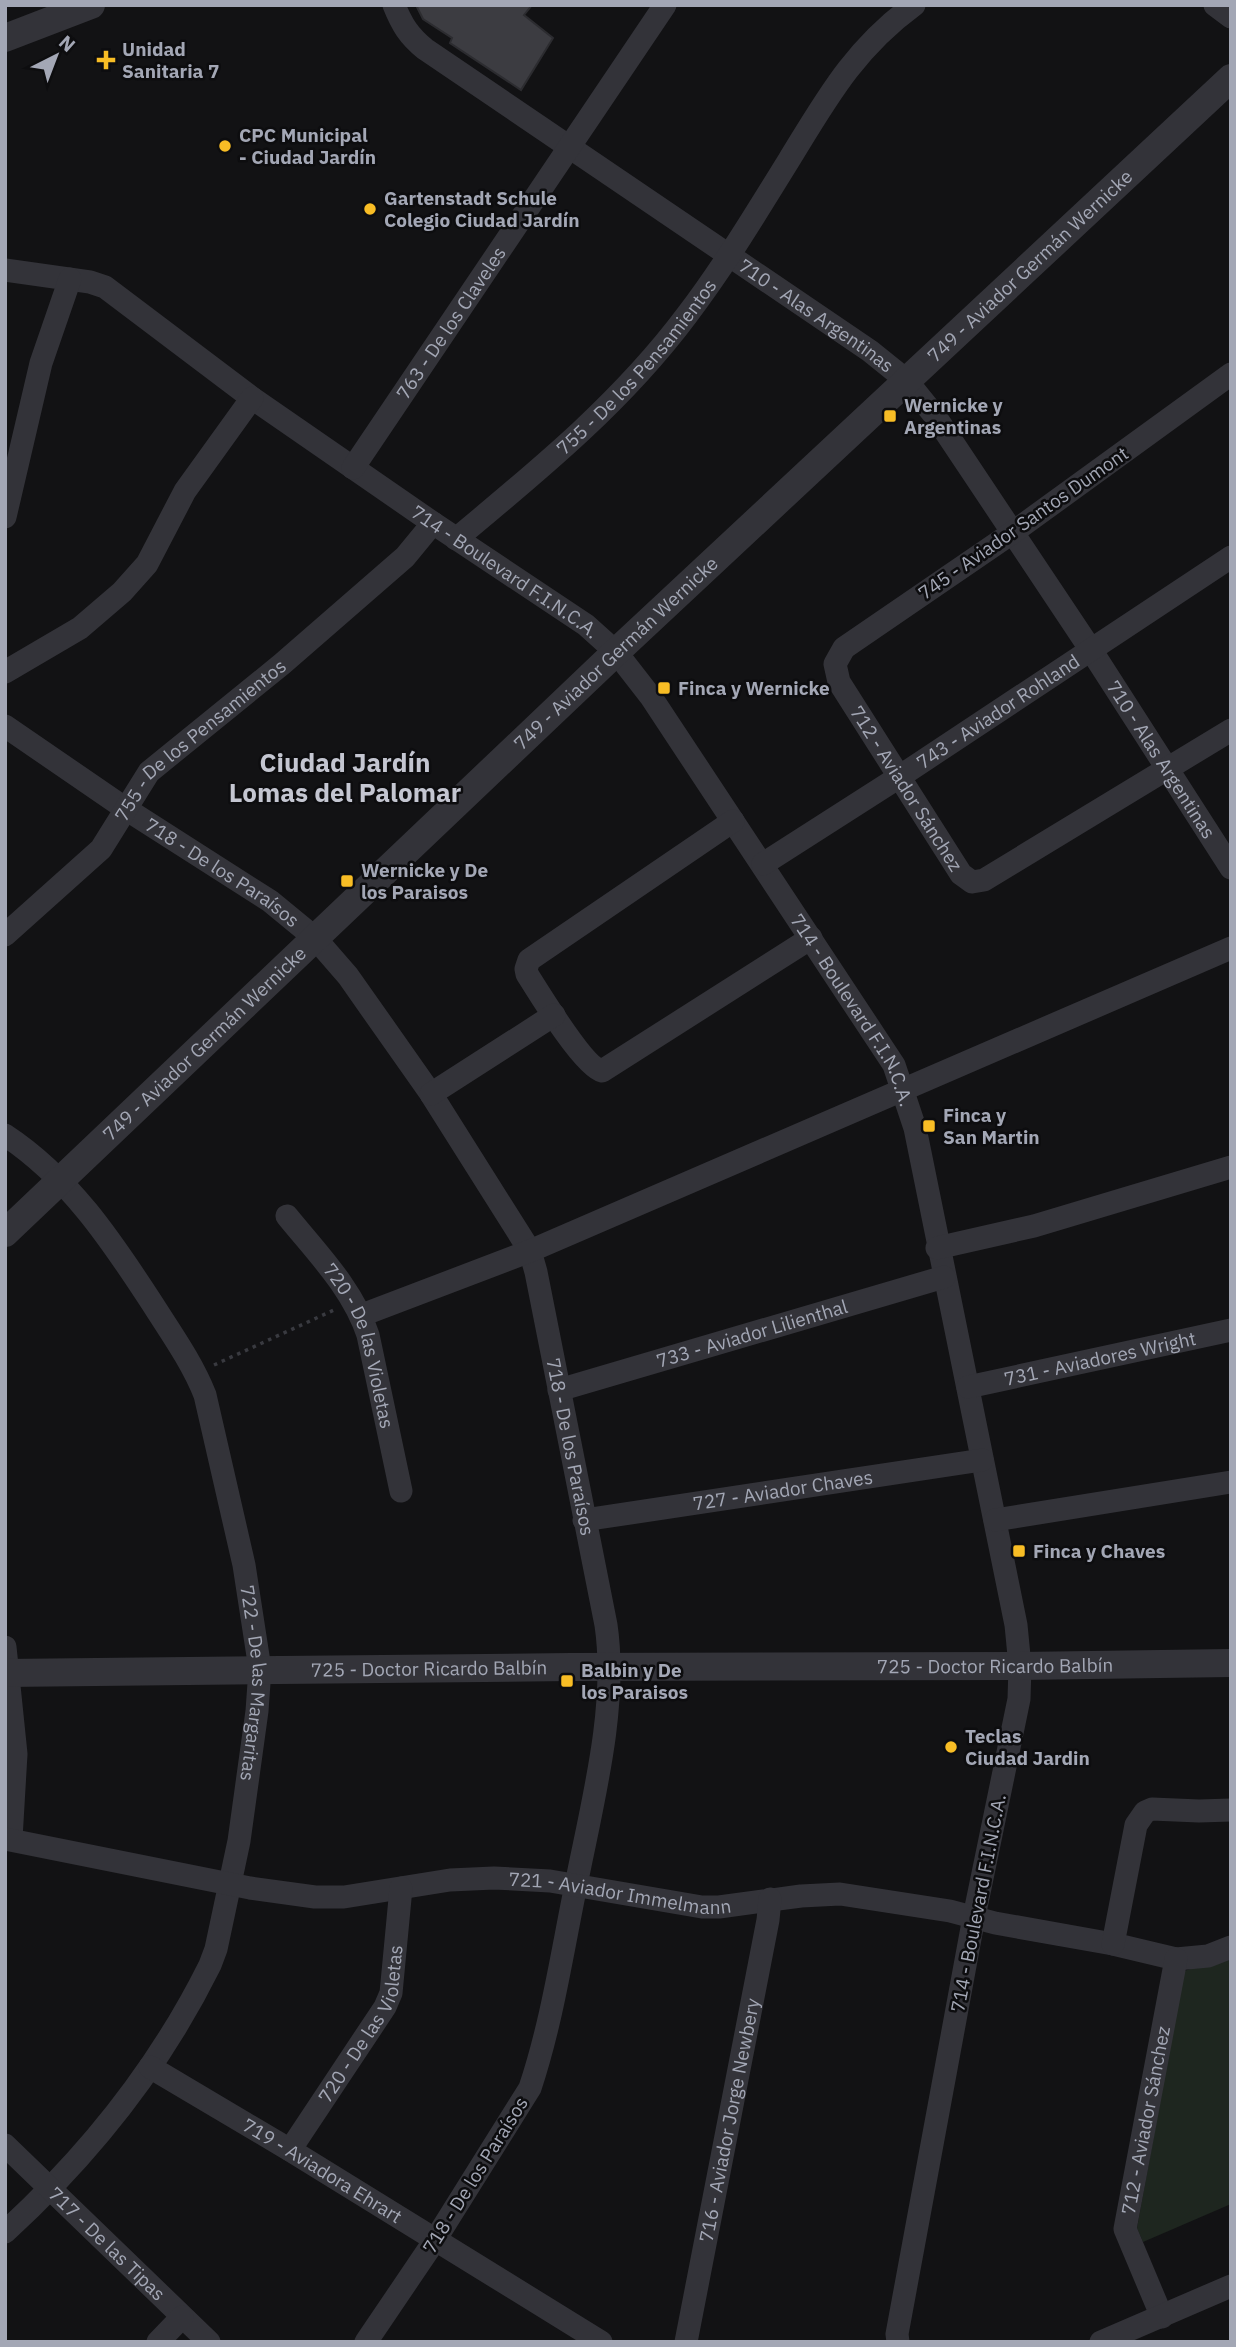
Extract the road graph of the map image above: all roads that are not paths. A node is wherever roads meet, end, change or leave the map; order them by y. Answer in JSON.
{"nodes":[{"id":1,"x":91,"y":5,"type":"edge"},
{"id":2,"x":394,"y":5,"type":"edge"},
{"id":3,"x":665,"y":5,"type":"edge"},
{"id":4,"x":914,"y":5,"type":"edge"},
{"id":5,"x":1215,"y":5,"type":"edge"},
{"id":6,"x":61,"y":10,"type":"edge"},
{"id":7,"x":1231,"y":17,"type":"edge"},
{"id":8,"x":5,"y":38,"type":"edge"},
{"id":9,"x":1231,"y":78,"type":"edge"},
{"id":10,"x":570,"y":146,"type":"junction"},
{"id":11,"x":730,"y":256,"type":"junction"},
{"id":12,"x":5,"y":270,"type":"edge"},
{"id":13,"x":70,"y":279,"type":"junction"},
{"id":14,"x":1231,"y":374,"type":"edge"},
{"id":15,"x":906,"y":380,"type":"junction"},
{"id":16,"x":252,"y":398,"type":"junction"},
{"id":17,"x":353,"y":468,"type":"junction"},
{"id":18,"x":5,"y":516,"type":"edge"},
{"id":19,"x":433,"y":523,"type":"junction"},
{"id":20,"x":1012,"y":533,"type":"junction"},
{"id":21,"x":456,"y":539,"type":"junction"},
{"id":22,"x":1231,"y":557,"type":"edge"},
{"id":23,"x":1091,"y":650,"type":"junction"},
{"id":24,"x":616,"y":652,"type":"junction"},
{"id":25,"x":5,"y":672,"type":"edge"},
{"id":26,"x":839,"y":682,"type":"joint"},
{"id":27,"x":5,"y":726,"type":"edge"},
{"id":28,"x":1231,"y":730,"type":"edge"},
{"id":29,"x":1168,"y":768,"type":"junction"},
{"id":30,"x":899,"y":777,"type":"junction"},
{"id":31,"x":127,"y":809,"type":"junction"},
{"id":32,"x":733,"y":821,"type":"junction"},
{"id":33,"x":763,"y":864,"type":"junction"},
{"id":34,"x":1231,"y":868,"type":"edge"},
{"id":35,"x":5,"y":935,"type":"edge"},
{"id":36,"x":315,"y":938,"type":"junction"},
{"id":37,"x":811,"y":938,"type":"junction"},
{"id":38,"x":1231,"y":948,"type":"edge"},
{"id":39,"x":554,"y":1016,"type":"junction"},
{"id":40,"x":902,"y":1090,"type":"junction"},
{"id":41,"x":431,"y":1094,"type":"junction"},
{"id":42,"x":5,"y":1135,"type":"edge"},
{"id":43,"x":1231,"y":1167,"type":"edge"},
{"id":44,"x":60,"y":1178,"type":"junction"},
{"id":45,"x":287,"y":1216,"type":"dead end"},
{"id":46,"x":5,"y":1233,"type":"edge"},
{"id":47,"x":937,"y":1248,"type":"junction"},
{"id":48,"x":530,"y":1251,"type":"junction"},
{"id":49,"x":944,"y":1277,"type":"junction"},
{"id":50,"x":362,"y":1315,"type":"junction"},
{"id":51,"x":1231,"y":1330,"type":"edge"},
{"id":52,"x":968,"y":1387,"type":"junction"},
{"id":53,"x":559,"y":1390,"type":"junction"},
{"id":54,"x":982,"y":1460,"type":"junction"},
{"id":55,"x":1231,"y":1482,"type":"edge"},
{"id":56,"x":401,"y":1491,"type":"dead end"},
{"id":57,"x":584,"y":1520,"type":"junction"},
{"id":58,"x":995,"y":1520,"type":"junction"},
{"id":59,"x":1231,"y":1662,"type":"edge"},
{"id":60,"x":6,"y":1664,"type":"edge"},
{"id":61,"x":1020,"y":1666,"type":"junction"},
{"id":62,"x":610,"y":1667,"type":"junction"},
{"id":63,"x":260,"y":1670,"type":"junction"},
{"id":64,"x":1231,"y":1810,"type":"edge"},
{"id":65,"x":8,"y":1839,"type":"edge"},
{"id":66,"x":230,"y":1884,"type":"junction"},
{"id":67,"x":576,"y":1886,"type":"junction"},
{"id":68,"x":401,"y":1888,"type":"junction"},
{"id":69,"x":769,"y":1899,"type":"junction"},
{"id":70,"x":974,"y":1917,"type":"junction"},
{"id":71,"x":1113,"y":1944,"type":"junction"},
{"id":72,"x":1231,"y":1947,"type":"edge"},
{"id":73,"x":1176,"y":1959,"type":"junction"},
{"id":74,"x":150,"y":2067,"type":"junction"},
{"id":75,"x":5,"y":2145,"type":"edge"},
{"id":76,"x":290,"y":2150,"type":"junction"},
{"id":77,"x":51,"y":2189,"type":"junction"},
{"id":78,"x":5,"y":2232,"type":"edge"},
{"id":79,"x":435,"y":2240,"type":"junction"},
{"id":80,"x":1231,"y":2286,"type":"edge"},
{"id":81,"x":1161,"y":2316,"type":"junction"},
{"id":82,"x":182,"y":2317,"type":"junction"},
{"id":83,"x":158,"y":2342,"type":"edge"},
{"id":84,"x":209,"y":2342,"type":"edge"},
{"id":85,"x":366,"y":2342,"type":"edge"},
{"id":86,"x":601,"y":2342,"type":"edge"},
{"id":87,"x":686,"y":2342,"type":"edge"},
{"id":88,"x":898,"y":2342,"type":"edge"},
{"id":89,"x":1101,"y":2342,"type":"edge"}],
"edges":[{"from":1,"to":6,"type":"street"},
{"from":2,"to":10,"type":"street","name":"710 - Alas Argentinas"},
{"from":3,"to":10,"type":"street","name":"763 - De los Claveles"},
{"from":4,"to":11,"type":"street","name":"755 - De los Pensamientos"},
{"from":5,"to":7,"type":"street"},
{"from":6,"to":8,"type":"street"},
{"from":9,"to":15,"type":"street","name":"749 - Aviador Germán Wernicke"},
{"from":10,"to":11,"type":"street","name":"710 - Alas Argentinas"},
{"from":10,"to":17,"type":"street","name":"763 - De los Claveles"},
{"from":11,"to":15,"type":"street","name":"710 - Alas Argentinas"},
{"from":11,"to":21,"type":"street","name":"755 - De los Pensamientos"},
{"from":12,"to":13,"type":"street","name":"714 - Boulevard F.I.N.C.A."},
{"from":13,"to":16,"type":"street","name":"714 - Boulevard F.I.N.C.A."},
{"from":13,"to":18,"type":"street"},
{"from":14,"to":20,"type":"street","name":"745 - Aviador Santos Dumont"},
{"from":15,"to":20,"type":"street","name":"710 - Alas Argentinas"},
{"from":15,"to":24,"type":"street","name":"749 - Aviador Germán Wernicke"},
{"from":16,"to":17,"type":"street","name":"714 - Boulevard F.I.N.C.A."},
{"from":16,"to":25,"type":"street"},
{"from":17,"to":19,"type":"street","name":"714 - Boulevard F.I.N.C.A."},
{"from":19,"to":21,"type":"street","name":"714 - Boulevard F.I.N.C.A."},
{"from":19,"to":31,"type":"street","name":"755 - De los Pensamientos"},
{"from":20,"to":23,"type":"street","name":"710 - Alas Argentinas"},
{"from":20,"to":26,"type":"street","name":"745 - Aviador Santos Dumont"},
{"from":21,"to":24,"type":"street","name":"714 - Boulevard F.I.N.C.A."},
{"from":22,"to":23,"type":"street","name":"743 - Aviador Rohland"},
{"from":23,"to":29,"type":"street","name":"710 - Alas Argentinas"},
{"from":23,"to":30,"type":"street","name":"743 - Aviador Rohland"},
{"from":24,"to":32,"type":"street","name":"714 - Boulevard F.I.N.C.A."},
{"from":24,"to":36,"type":"street","name":"749 - Aviador Germán Wernicke"},
{"from":26,"to":30,"type":"street","name":"712 - Aviador Sánchez"},
{"from":27,"to":31,"type":"street","name":"718 - De los Paraísos"},
{"from":28,"to":29,"type":"street"},
{"from":29,"to":30,"type":"street","name":"712 - Aviador Sánchez"},
{"from":29,"to":34,"type":"street","name":"710 - Alas Argentinas"},
{"from":30,"to":33,"type":"street","name":"743 - Aviador Rohland"},
{"from":31,"to":35,"type":"street","name":"755 - De los Pensamientos"},
{"from":31,"to":36,"type":"street","name":"718 - De los Paraísos"},
{"from":32,"to":33,"type":"street","name":"714 - Boulevard F.I.N.C.A."},
{"from":32,"to":39,"type":"street"},
{"from":33,"to":37,"type":"street","name":"714 - Boulevard F.I.N.C.A."},
{"from":36,"to":41,"type":"street","name":"718 - De los Paraísos"},
{"from":36,"to":44,"type":"street","name":"749 - Aviador Germán Wernicke"},
{"from":37,"to":39,"type":"street"},
{"from":37,"to":40,"type":"street","name":"714 - Boulevard F.I.N.C.A."},
{"from":38,"to":40,"type":"street"},
{"from":39,"to":41,"type":"street"},
{"from":40,"to":47,"type":"street","name":"714 - Boulevard F.I.N.C.A."},
{"from":40,"to":48,"type":"street"},
{"from":41,"to":48,"type":"street","name":"718 - De los Paraísos"},
{"from":42,"to":44,"type":"street","name":"722 - De las Margaritas"},
{"from":43,"to":47,"type":"street"},
{"from":44,"to":46,"type":"street","name":"749 - Aviador Germán Wernicke"},
{"from":44,"to":63,"type":"street","name":"722 - De las Margaritas"},
{"from":45,"to":50,"type":"street","name":"720 - De las Violetas"},
{"from":47,"to":49,"type":"street","name":"714 - Boulevard F.I.N.C.A."},
{"from":48,"to":50,"type":"street"},
{"from":48,"to":53,"type":"street","name":"718 - De los Paraísos"},
{"from":49,"to":52,"type":"street","name":"714 - Boulevard F.I.N.C.A."},
{"from":49,"to":53,"type":"street","name":"733 - Aviador Lilienthal"},
{"from":50,"to":56,"type":"street","name":"720 - De las Violetas"},
{"from":51,"to":52,"type":"street","name":"731 - Aviadores Wright"},
{"from":52,"to":54,"type":"street","name":"714 - Boulevard F.I.N.C.A."},
{"from":53,"to":57,"type":"street","name":"718 - De los Paraísos"},
{"from":54,"to":57,"type":"street","name":"727 - Aviador Chaves"},
{"from":54,"to":58,"type":"street","name":"714 - Boulevard F.I.N.C.A."},
{"from":55,"to":58,"type":"street"},
{"from":57,"to":62,"type":"street","name":"718 - De los Paraísos"},
{"from":58,"to":61,"type":"street","name":"714 - Boulevard F.I.N.C.A."},
{"from":59,"to":61,"type":"street","name":"725 - Doctor Ricardo Balbín"},
{"from":60,"to":63,"type":"street","name":"725 - Doctor Ricardo Balbín"},
{"from":60,"to":65,"type":"street"},
{"from":61,"to":62,"type":"street","name":"725 - Doctor Ricardo Balbín"},
{"from":61,"to":70,"type":"street","name":"714 - Boulevard F.I.N.C.A."},
{"from":62,"to":63,"type":"street","name":"725 - Doctor Ricardo Balbín"},
{"from":62,"to":67,"type":"street","name":"718 - De los Paraísos"},
{"from":63,"to":66,"type":"street","name":"722 - De las Margaritas"},
{"from":64,"to":71,"type":"street"},
{"from":65,"to":66,"type":"street","name":"721 - Aviador Immelmann"},
{"from":66,"to":68,"type":"street","name":"721 - Aviador Immelmann"},
{"from":66,"to":74,"type":"street","name":"722 - De las Margaritas"},
{"from":67,"to":68,"type":"street","name":"721 - Aviador Immelmann"},
{"from":67,"to":69,"type":"street","name":"721 - Aviador Immelmann"},
{"from":67,"to":79,"type":"street","name":"718 - De los Paraísos"},
{"from":68,"to":76,"type":"street","name":"720 - De las Violetas"},
{"from":69,"to":70,"type":"street","name":"721 - Aviador Immelmann"},
{"from":69,"to":87,"type":"street","name":"716 - Aviador Jorge Newbery"},
{"from":70,"to":71,"type":"street","name":"721 - Aviador Immelmann"},
{"from":70,"to":88,"type":"street","name":"714 - Boulevard F.I.N.C.A."},
{"from":71,"to":73,"type":"street","name":"721 - Aviador Immelmann"},
{"from":72,"to":73,"type":"street","name":"721 - Aviador Immelmann"},
{"from":73,"to":81,"type":"street","name":"712 - Aviador Sánchez"},
{"from":74,"to":76,"type":"street","name":"719 - Aviadora Ehrart"},
{"from":74,"to":77,"type":"street","name":"722 - De las Margaritas"},
{"from":75,"to":77,"type":"street","name":"717 - De las Tipas"},
{"from":76,"to":79,"type":"street","name":"719 - Aviadora Ehrart"},
{"from":77,"to":78,"type":"street","name":"722 - De las Margaritas"},
{"from":77,"to":82,"type":"street","name":"717 - De las Tipas"},
{"from":79,"to":85,"type":"street","name":"718 - De los Paraísos"},
{"from":79,"to":86,"type":"street","name":"719 - Aviadora Ehrart"},
{"from":80,"to":81,"type":"street"},
{"from":81,"to":89,"type":"street"},
{"from":82,"to":83,"type":"street"},
{"from":82,"to":84,"type":"street","name":"717 - De las Tipas"}]}
